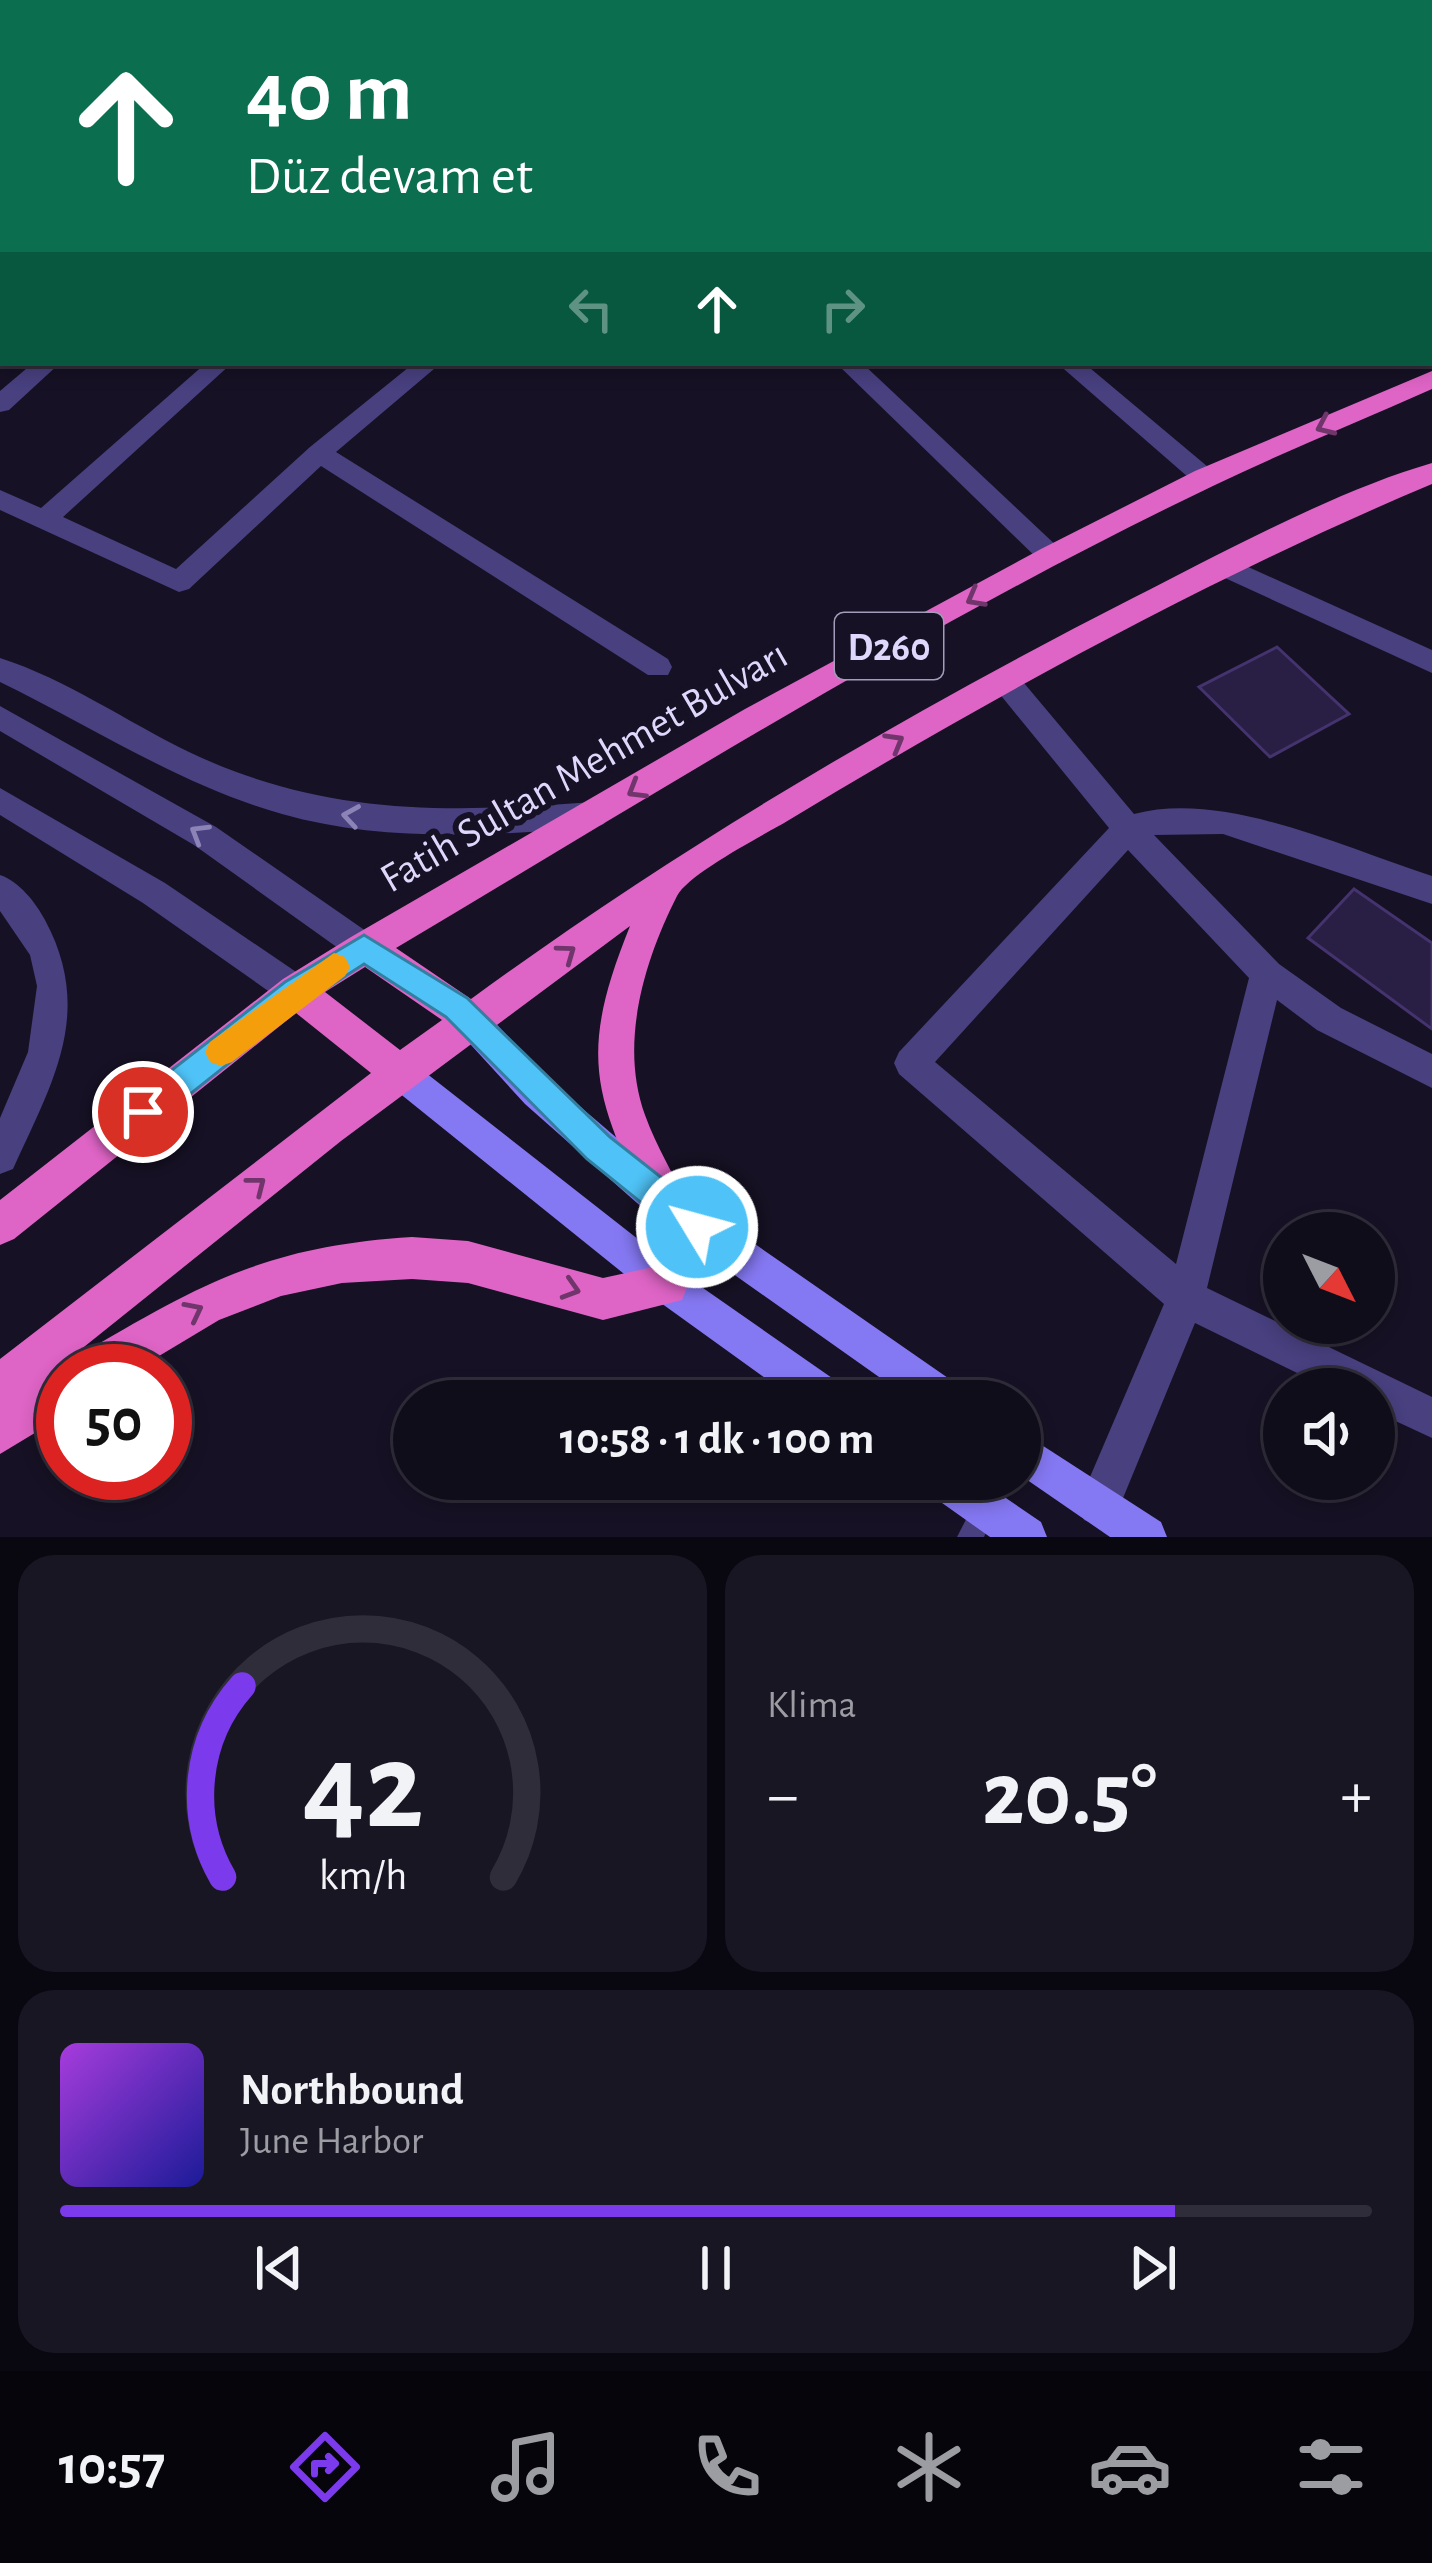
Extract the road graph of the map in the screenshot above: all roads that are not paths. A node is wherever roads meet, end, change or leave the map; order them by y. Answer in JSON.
{"nodes":[{"id":1,"x":44,"y":366,"type":"edge"},
{"id":2,"x":217,"y":366,"type":"edge"},
{"id":3,"x":425,"y":366,"type":"edge"},
{"id":4,"x":851,"y":366,"type":"edge"},
{"id":5,"x":1073,"y":366,"type":"edge"},
{"id":6,"x":1432,"y":379,"type":"edge"},
{"id":7,"x":0,"y":404,"type":"edge"},
{"id":8,"x":319,"y":453,"type":"junction"},
{"id":9,"x":1432,"y":473,"type":"edge"},
{"id":10,"x":1205,"y":478,"type":"junction"},
{"id":11,"x":0,"y":499,"type":"edge"},
{"id":12,"x":45,"y":519,"type":"junction"},
{"id":13,"x":1051,"y":556,"type":"junction"},
{"id":14,"x":1224,"y":566,"type":"junction"},
{"id":15,"x":1432,"y":662,"type":"edge"},
{"id":16,"x":658,"y":667,"type":"dead end"},
{"id":17,"x":0,"y":669,"type":"edge"},
{"id":18,"x":1004,"y":679,"type":"junction"},
{"id":19,"x":0,"y":718,"type":"edge"},
{"id":20,"x":0,"y":800,"type":"edge"},
{"id":21,"x":593,"y":815,"type":"junction"},
{"id":22,"x":1128,"y":829,"type":"junction"},
{"id":23,"x":665,"y":881,"type":"junction"},
{"id":24,"x":0,"y":888,"type":"edge"},
{"id":25,"x":1432,"y":890,"type":"edge"},
{"id":26,"x":364,"y":948,"type":"junction"},
{"id":27,"x":1267,"y":974,"type":"junction"},
{"id":28,"x":296,"y":991,"type":"junction"},
{"id":29,"x":472,"y":1022,"type":"junction"},
{"id":30,"x":1432,"y":1072,"type":"edge"},
{"id":31,"x":400,"y":1073,"type":"junction"},
{"id":32,"x":0,"y":1157,"type":"edge"},
{"id":33,"x":667,"y":1204,"type":"junction"},
{"id":34,"x":0,"y":1225,"type":"edge"},
{"id":35,"x":667,"y":1286,"type":"junction"},
{"id":36,"x":1186,"y":1298,"type":"junction"},
{"id":37,"x":139,"y":1344,"type":"edge"},
{"id":38,"x":1330,"y":1368,"type":"edge"},
{"id":39,"x":801,"y":1380,"type":"edge"},
{"id":40,"x":917,"y":1380,"type":"edge"},
{"id":41,"x":0,"y":1387,"type":"edge"},
{"id":42,"x":1395,"y":1400,"type":"edge"},
{"id":43,"x":36,"y":1408,"type":"edge"},
{"id":44,"x":1432,"y":1418,"type":"edge"},
{"id":45,"x":0,"y":1432,"type":"edge"},
{"id":46,"x":1041,"y":1465,"type":"edge"},
{"id":47,"x":1099,"y":1505,"type":"junction"},
{"id":48,"x":977,"y":1523,"type":"edge"},
{"id":49,"x":1026,"y":1537,"type":"edge"},
{"id":50,"x":1146,"y":1537,"type":"edge"}],
"edges":[{"from":1,"to":7,"type":"street"},
{"from":2,"to":12,"type":"street"},
{"from":3,"to":8,"type":"street"},
{"from":4,"to":13,"type":"street"},
{"from":5,"to":10,"type":"street"},
{"from":6,"to":10,"type":"highway","name":"Fatih Sultan Mehmet Bulvarı","number":"D260","one_way":true},
{"from":8,"to":12,"type":"street"},
{"from":8,"to":16,"type":"street"},
{"from":9,"to":14,"type":"highway","number":"D260"},
{"from":10,"to":13,"type":"highway","name":"Fatih Sultan Mehmet Bulvarı","number":"D260"},
{"from":11,"to":12,"type":"street"},
{"from":13,"to":21,"type":"highway","name":"Fatih Sultan Mehmet Bulvarı","number":"D260","one_way":true},
{"from":14,"to":15,"type":"street"},
{"from":14,"to":18,"type":"highway","number":"D260"},
{"from":21,"to":17,"type":"street","one_way":true},
{"from":18,"to":22,"type":"street"},
{"from":23,"to":18,"type":"highway","number":"D260","one_way":true},
{"from":26,"to":19,"type":"street","one_way":true},
{"from":20,"to":28,"type":"street"},
{"from":21,"to":26,"type":"highway","name":"Fatih Sultan Mehmet Bulvarı","number":"D260"},
{"from":22,"to":25,"type":"street"},
{"from":22,"to":27,"type":"street"},
{"from":22,"to":36,"type":"street"},
{"from":29,"to":23,"type":"highway","number":"D260","one_way":true},
{"from":23,"to":33,"type":"highway"},
{"from":24,"to":32,"type":"street"},
{"from":26,"to":28,"type":"highway","number":"D260"},
{"from":26,"to":29,"type":"highway"},
{"from":27,"to":30,"type":"street"},
{"from":27,"to":36,"type":"street"},
{"from":28,"to":31,"type":"highway"},
{"from":28,"to":34,"type":"highway","number":"D260"},
{"from":29,"to":31,"type":"highway","number":"D260"},
{"from":29,"to":33,"type":"main road"},
{"from":31,"to":35,"type":"main road"},
{"from":41,"to":31,"type":"highway","number":"D260","one_way":true},
{"from":33,"to":40,"type":"main road"},
{"from":37,"to":35,"type":"highway","one_way":true},
{"from":35,"to":39,"type":"main road"},
{"from":36,"to":38,"type":"street"},
{"from":36,"to":47,"type":"street"},
{"from":42,"to":44,"type":"street"},
{"from":43,"to":45,"type":"highway"},
{"from":46,"to":47,"type":"main road"},
{"from":47,"to":50,"type":"main road"},
{"from":48,"to":49,"type":"main road"}]}
